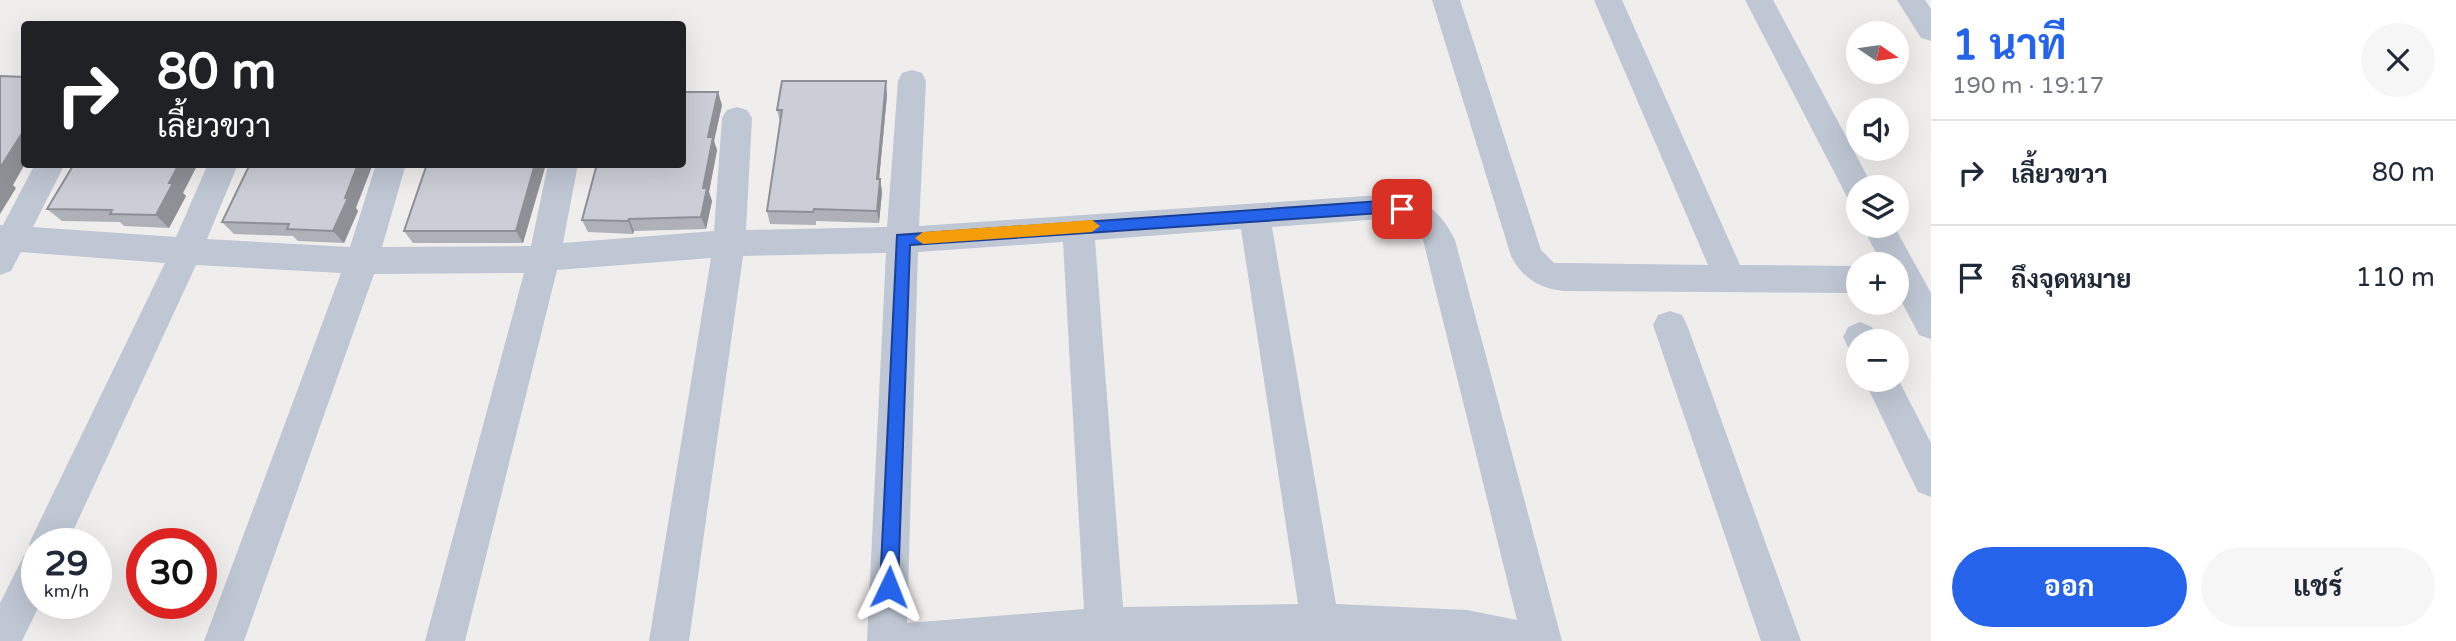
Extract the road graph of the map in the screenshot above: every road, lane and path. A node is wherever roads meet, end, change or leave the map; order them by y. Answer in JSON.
{"nodes":[{"id":1,"x":1446,"y":0,"type":"edge"},
{"id":2,"x":1608,"y":0,"type":"edge"},
{"id":3,"x":1759,"y":0,"type":"edge"},
{"id":4,"x":1911,"y":0,"type":"edge"},
{"id":5,"x":1931,"y":31,"type":"edge"},
{"id":6,"x":912,"y":81,"type":"dead end"},
{"id":7,"x":737,"y":118,"type":"dead end"},
{"id":8,"x":48,"y":168,"type":"edge"},
{"id":9,"x":221,"y":168,"type":"edge"},
{"id":10,"x":390,"y":168,"type":"edge"},
{"id":11,"x":562,"y":168,"type":"edge"},
{"id":12,"x":1851,"y":175,"type":"edge"},
{"id":13,"x":1255,"y":216,"type":"junction"},
{"id":14,"x":1078,"y":227,"type":"junction"},
{"id":15,"x":1886,"y":238,"type":"edge"},
{"id":16,"x":902,"y":240,"type":"junction"},
{"id":17,"x":729,"y":243,"type":"junction"},
{"id":18,"x":4,"y":246,"type":"edge"},
{"id":19,"x":186,"y":252,"type":"junction"},
{"id":20,"x":544,"y":259,"type":"junction"},
{"id":21,"x":362,"y":261,"type":"junction"},
{"id":22,"x":1730,"y":278,"type":"junction"},
{"id":23,"x":1846,"y":280,"type":"edge"},
{"id":24,"x":1912,"y":280,"type":"edge"},
{"id":25,"x":1670,"y":325,"type":"dead end"},
{"id":26,"x":1931,"y":325,"type":"edge"},
{"id":27,"x":1887,"y":392,"type":"edge"},
{"id":28,"x":1931,"y":480,"type":"edge"},
{"id":29,"x":56,"y":528,"type":"edge"},
{"id":30,"x":21,"y":601,"type":"edge"},
{"id":31,"x":1320,"y":623,"type":"junction"},
{"id":32,"x":1105,"y":626,"type":"junction"},
{"id":33,"x":2,"y":641,"type":"edge"},
{"id":34,"x":224,"y":641,"type":"edge"},
{"id":35,"x":444,"y":641,"type":"edge"},
{"id":36,"x":669,"y":641,"type":"edge"},
{"id":37,"x":887,"y":641,"type":"edge"},
{"id":38,"x":912,"y":641,"type":"edge"},
{"id":39,"x":1527,"y":641,"type":"edge"},
{"id":40,"x":1542,"y":641,"type":"edge"},
{"id":41,"x":1781,"y":641,"type":"edge"}],
"edges":[{"from":1,"to":22,"type":"street"},
{"from":2,"to":22,"type":"street"},
{"from":3,"to":12,"type":"street"},
{"from":4,"to":5,"type":"street"},
{"from":6,"to":16,"type":"street"},
{"from":7,"to":17,"type":"street"},
{"from":8,"to":18,"type":"street"},
{"from":9,"to":19,"type":"street"},
{"from":10,"to":21,"type":"street"},
{"from":11,"to":20,"type":"street"},
{"from":13,"to":14,"type":"street"},
{"from":13,"to":31,"type":"street"},
{"from":13,"to":40,"type":"street"},
{"from":14,"to":16,"type":"street"},
{"from":14,"to":32,"type":"street"},
{"from":15,"to":24,"type":"street"},
{"from":16,"to":17,"type":"street"},
{"from":16,"to":37,"type":"street"},
{"from":17,"to":20,"type":"street"},
{"from":17,"to":36,"type":"street"},
{"from":18,"to":19,"type":"street"},
{"from":19,"to":21,"type":"street"},
{"from":19,"to":29,"type":"street"},
{"from":20,"to":21,"type":"street"},
{"from":20,"to":35,"type":"street"},
{"from":21,"to":34,"type":"street"},
{"from":22,"to":23,"type":"street"},
{"from":24,"to":26,"type":"street"},
{"from":25,"to":41,"type":"street"},
{"from":27,"to":28,"type":"street"},
{"from":30,"to":33,"type":"street"},
{"from":31,"to":32,"type":"street"},
{"from":31,"to":39,"type":"street"},
{"from":32,"to":38,"type":"street"}]}
